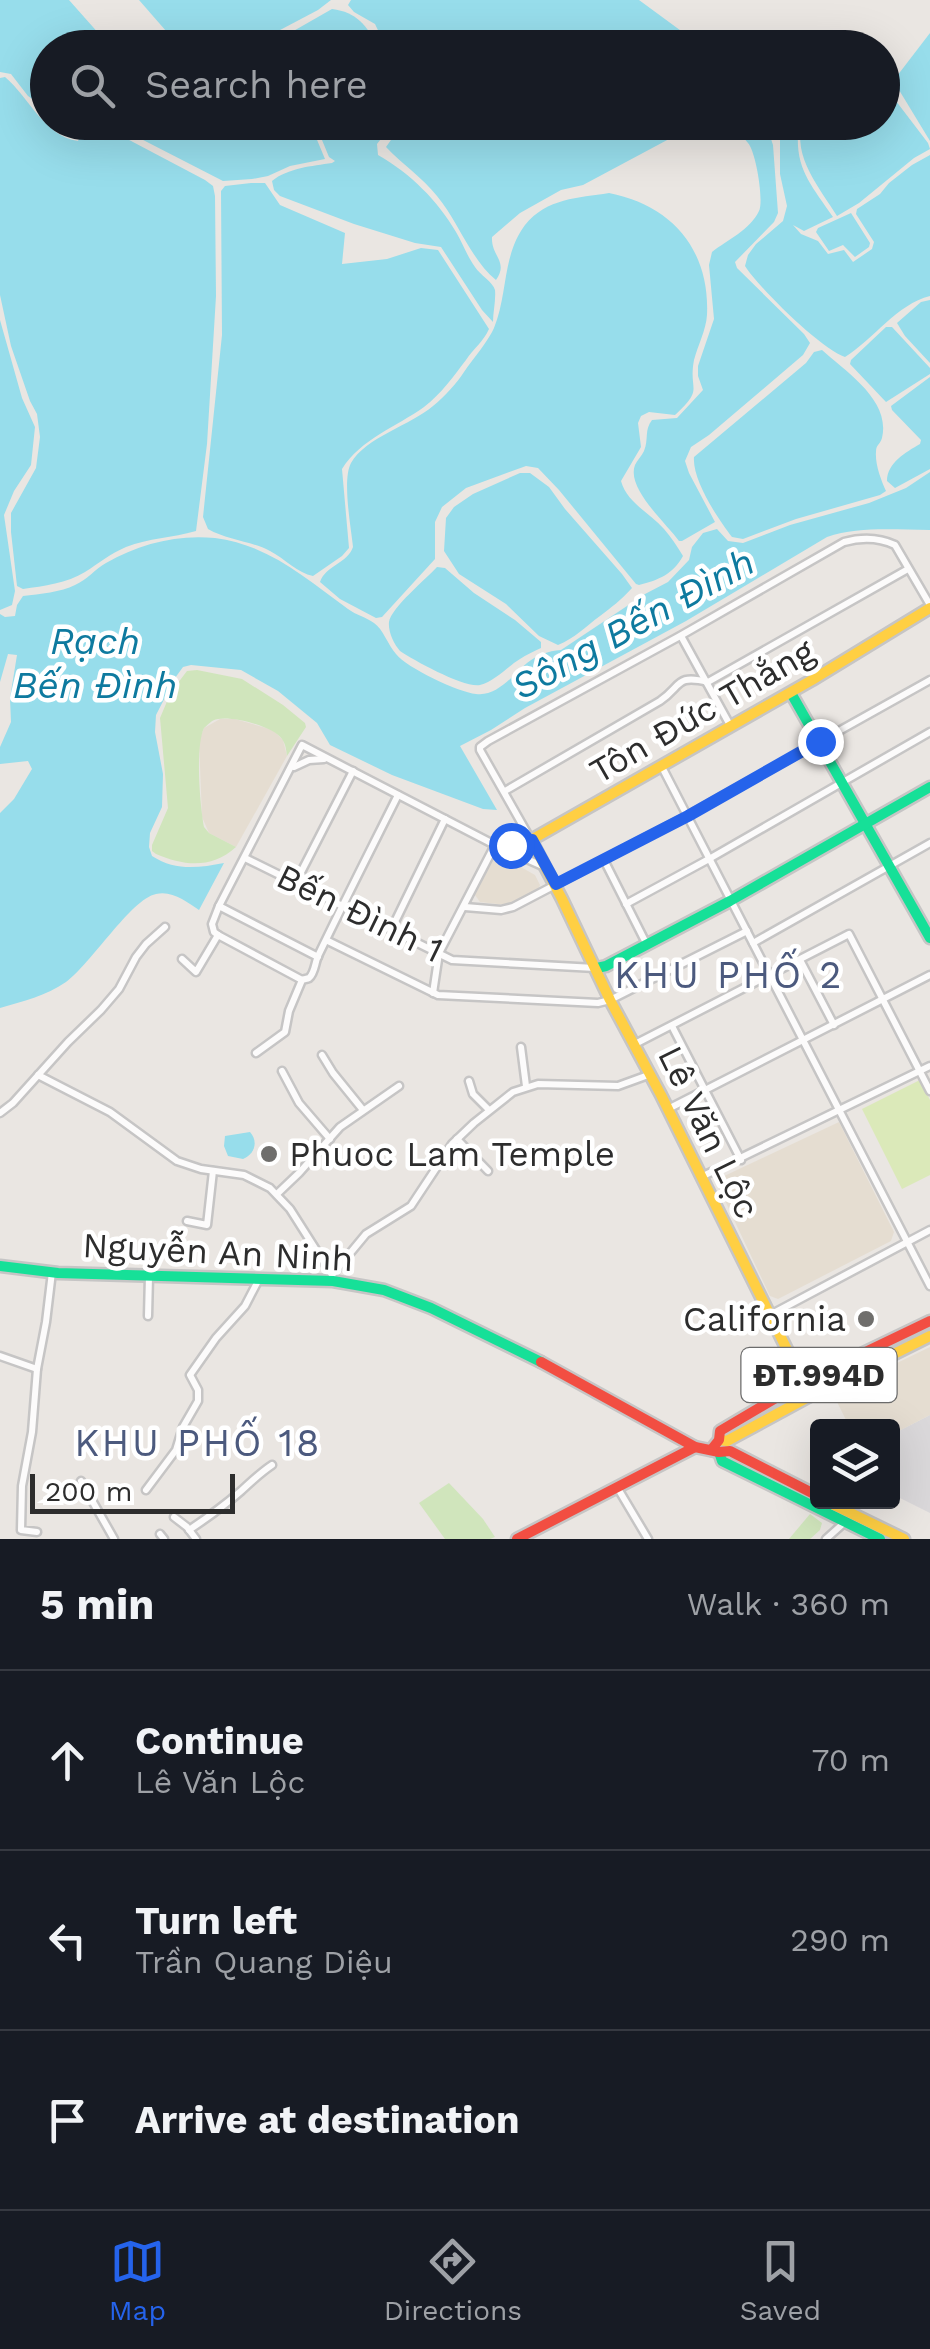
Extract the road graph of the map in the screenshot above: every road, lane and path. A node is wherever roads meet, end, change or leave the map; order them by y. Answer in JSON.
{"nodes":[{"id":1,"x":908,"y":569,"type":"junction"},
{"id":2,"x":930,"y":607,"type":"edge"},
{"id":3,"x":680,"y":636,"type":"junction"},
{"id":4,"x":930,"y":680,"type":"edge"},
{"id":5,"x":708,"y":682,"type":"junction"},
{"id":6,"x":791,"y":693,"type":"junction"},
{"id":7,"x":731,"y":726,"type":"junction"},
{"id":8,"x":930,"y":732,"type":"edge"},
{"id":9,"x":820,"y":741,"type":"junction"},
{"id":10,"x":330,"y":760,"type":"junction"},
{"id":11,"x":662,"y":768,"type":"junction"},
{"id":12,"x":289,"y":771,"type":"junction"},
{"id":13,"x":353,"y":771,"type":"junction"},
{"id":14,"x":843,"y":782,"type":"junction"},
{"id":15,"x":930,"y":787,"type":"edge"},
{"id":16,"x":504,"y":791,"type":"junction"},
{"id":17,"x":398,"y":796,"type":"junction"},
{"id":18,"x":688,"y":816,"type":"junction"},
{"id":19,"x":445,"y":819,"type":"junction"},
{"id":20,"x":866,"y":824,"type":"junction"},
{"id":21,"x":532,"y":840,"type":"junction"},
{"id":22,"x":930,"y":843,"type":"edge"},
{"id":23,"x":496,"y":845,"type":"junction"},
{"id":24,"x":245,"y":858,"type":"junction"},
{"id":25,"x":709,"y":859,"type":"junction"},
{"id":26,"x":604,"y":860,"type":"junction"},
{"id":27,"x":890,"y":866,"type":"junction"},
{"id":28,"x":548,"y":869,"type":"junction"},
{"id":29,"x":296,"y":882,"type":"junction"},
{"id":30,"x":556,"y":884,"type":"junction"},
{"id":31,"x":730,"y":901,"type":"junction"},
{"id":32,"x":626,"y":904,"type":"junction"},
{"id":33,"x":219,"y":906,"type":"junction"},
{"id":34,"x":342,"y":906,"type":"junction"},
{"id":35,"x":465,"y":907,"type":"junction"},
{"id":36,"x":166,"y":927,"type":"dead end"},
{"id":37,"x":392,"y":930,"type":"junction"},
{"id":38,"x":747,"y":931,"type":"junction"},
{"id":39,"x":218,"y":935,"type":"junction"},
{"id":40,"x":930,"y":938,"type":"edge"},
{"id":41,"x":328,"y":940,"type":"junction"},
{"id":42,"x":753,"y":943,"type":"junction"},
{"id":43,"x":647,"y":946,"type":"junction"},
{"id":44,"x":439,"y":954,"type":"junction"},
{"id":45,"x":318,"y":957,"type":"junction"},
{"id":46,"x":182,"y":959,"type":"dead end"},
{"id":47,"x":800,"y":960,"type":"junction"},
{"id":48,"x":597,"y":968,"type":"junction"},
{"id":49,"x":770,"y":975,"type":"junction"},
{"id":50,"x":930,"y":975,"type":"edge"},
{"id":51,"x":302,"y":980,"type":"junction"},
{"id":52,"x":432,"y":994,"type":"junction"},
{"id":53,"x":610,"y":1000,"type":"junction"},
{"id":54,"x":883,"y":1001,"type":"junction"},
{"id":55,"x":834,"y":1024,"type":"junction"},
{"id":56,"x":672,"y":1026,"type":"junction"},
{"id":57,"x":803,"y":1040,"type":"junction"},
{"id":58,"x":635,"y":1044,"type":"junction"},
{"id":59,"x":521,"y":1047,"type":"dead end"},
{"id":60,"x":256,"y":1053,"type":"dead end"},
{"id":61,"x":322,"y":1054,"type":"dead end"},
{"id":62,"x":930,"y":1066,"type":"edge"},
{"id":63,"x":282,"y":1072,"type":"dead end"},
{"id":64,"x":920,"y":1072,"type":"junction"},
{"id":65,"x":652,"y":1073,"type":"junction"},
{"id":66,"x":38,"y":1075,"type":"junction"},
{"id":67,"x":469,"y":1081,"type":"dead end"},
{"id":68,"x":399,"y":1086,"type":"dead end"},
{"id":69,"x":526,"y":1086,"type":"junction"},
{"id":70,"x":705,"y":1092,"type":"junction"},
{"id":71,"x":930,"y":1092,"type":"edge"},
{"id":72,"x":363,"y":1110,"type":"junction"},
{"id":73,"x":489,"y":1110,"type":"junction"},
{"id":74,"x":668,"y":1110,"type":"junction"},
{"id":75,"x":840,"y":1111,"type":"junction"},
{"id":76,"x":0,"y":1113,"type":"edge"},
{"id":77,"x":330,"y":1139,"type":"junction"},
{"id":78,"x":457,"y":1139,"type":"junction"},
{"id":79,"x":741,"y":1160,"type":"junction"},
{"id":80,"x":214,"y":1171,"type":"junction"},
{"id":81,"x":488,"y":1172,"type":"dead end"},
{"id":82,"x":702,"y":1177,"type":"junction"},
{"id":83,"x":276,"y":1194,"type":"junction"},
{"id":84,"x":186,"y":1221,"type":"dead end"},
{"id":85,"x":930,"y":1230,"type":"edge"},
{"id":86,"x":907,"y":1241,"type":"junction"},
{"id":87,"x":0,"y":1266,"type":"edge"},
{"id":88,"x":52,"y":1272,"type":"junction"},
{"id":89,"x":927,"y":1274,"type":"edge"},
{"id":90,"x":149,"y":1276,"type":"junction"},
{"id":91,"x":332,"y":1278,"type":"junction"},
{"id":92,"x":259,"y":1279,"type":"junction"},
{"id":93,"x":930,"y":1286,"type":"edge"},
{"id":94,"x":770,"y":1315,"type":"junction"},
{"id":95,"x":148,"y":1316,"type":"dead end"},
{"id":96,"x":930,"y":1321,"type":"edge"},
{"id":97,"x":930,"y":1336,"type":"edge"},
{"id":98,"x":872,"y":1349,"type":"junction"},
{"id":99,"x":0,"y":1356,"type":"edge"},
{"id":100,"x":878,"y":1362,"type":"junction"},
{"id":101,"x":37,"y":1369,"type":"junction"},
{"id":102,"x":804,"y":1382,"type":"junction"},
{"id":103,"x":810,"y":1396,"type":"junction"},
{"id":104,"x":695,"y":1447,"type":"junction"},
{"id":105,"x":716,"y":1447,"type":"junction"},
{"id":106,"x":272,"y":1465,"type":"dead end"},
{"id":107,"x":81,"y":1481,"type":"dead end"},
{"id":108,"x":617,"y":1486,"type":"junction"},
{"id":109,"x":146,"y":1490,"type":"dead end"},
{"id":110,"x":810,"y":1492,"type":"edge"},
{"id":111,"x":842,"y":1509,"type":"edge"},
{"id":112,"x":174,"y":1517,"type":"dead end"},
{"id":113,"x":845,"y":1522,"type":"junction"},
{"id":114,"x":37,"y":1532,"type":"dead end"},
{"id":115,"x":191,"y":1536,"type":"edge"},
{"id":116,"x":114,"y":1539,"type":"edge"},
{"id":117,"x":517,"y":1539,"type":"edge"},
{"id":118,"x":648,"y":1539,"type":"edge"},
{"id":119,"x":826,"y":1539,"type":"edge"},
{"id":120,"x":880,"y":1539,"type":"edge"},
{"id":121,"x":904,"y":1539,"type":"edge"}],
"edges":[{"from":1,"to":2,"type":"street"},
{"from":1,"to":3,"type":"street"},
{"from":1,"to":5,"type":"street"},
{"from":2,"to":6,"type":"main road","name":"Tôn Đức Thắng"},
{"from":3,"to":5,"type":"street"},
{"from":3,"to":16,"type":"street"},
{"from":4,"to":9,"type":"street"},
{"from":5,"to":7,"type":"street"},
{"from":5,"to":16,"type":"street"},
{"from":6,"to":7,"type":"main road","name":"Tôn Đức Thắng"},
{"from":6,"to":9,"type":"main road"},
{"from":7,"to":11,"type":"main road","name":"Tôn Đức Thắng"},
{"from":8,"to":14,"type":"street"},
{"from":9,"to":14,"type":"main road"},
{"from":9,"to":18,"type":"street"},
{"from":10,"to":12,"type":"street"},
{"from":10,"to":12,"type":"street"},
{"from":10,"to":13,"type":"street"},
{"from":11,"to":18,"type":"street"},
{"from":11,"to":21,"type":"main road","name":"Tôn Đức Thắng"},
{"from":12,"to":24,"type":"street"},
{"from":13,"to":17,"type":"street"},
{"from":13,"to":29,"type":"street"},
{"from":14,"to":20,"type":"main road"},
{"from":14,"to":25,"type":"street"},
{"from":15,"to":20,"type":"main road"},
{"from":16,"to":21,"type":"street"},
{"from":17,"to":19,"type":"street"},
{"from":17,"to":34,"type":"street"},
{"from":18,"to":25,"type":"street"},
{"from":18,"to":26,"type":"street"},
{"from":19,"to":23,"type":"street"},
{"from":19,"to":37,"type":"street"},
{"from":20,"to":27,"type":"main road"},
{"from":20,"to":31,"type":"main road"},
{"from":21,"to":23,"type":"main road","name":"Tôn Đức Thắng"},
{"from":21,"to":28,"type":"main road","name":"Lê Văn Lộc"},
{"from":22,"to":27,"type":"street"},
{"from":23,"to":28,"type":"street"},
{"from":23,"to":35,"type":"street"},
{"from":24,"to":29,"type":"street","name":"Bến Đình 1"},
{"from":24,"to":33,"type":"street"},
{"from":25,"to":31,"type":"street"},
{"from":25,"to":32,"type":"street"},
{"from":26,"to":30,"type":"street"},
{"from":26,"to":32,"type":"street"},
{"from":27,"to":40,"type":"main road"},
{"from":27,"to":42,"type":"street"},
{"from":28,"to":30,"type":"main road","name":"Lê Văn Lộc"},
{"from":29,"to":34,"type":"street","name":"Bến Đình 1"},
{"from":30,"to":35,"type":"street"},
{"from":30,"to":48,"type":"main road","name":"Lê Văn Lộc"},
{"from":31,"to":38,"type":"street"},
{"from":31,"to":43,"type":"main road"},
{"from":32,"to":43,"type":"street"},
{"from":33,"to":39,"type":"street"},
{"from":33,"to":45,"type":"street"},
{"from":34,"to":37,"type":"street","name":"Bến Đình 1"},
{"from":34,"to":41,"type":"street"},
{"from":35,"to":44,"type":"street"},
{"from":36,"to":66,"type":"street"},
{"from":37,"to":44,"type":"street","name":"Bến Đình 1"},
{"from":38,"to":42,"type":"street"},
{"from":38,"to":53,"type":"street"},
{"from":39,"to":46,"type":"street"},
{"from":39,"to":51,"type":"street"},
{"from":41,"to":45,"type":"street"},
{"from":41,"to":52,"type":"street"},
{"from":42,"to":49,"type":"street"},
{"from":43,"to":48,"type":"main road"},
{"from":44,"to":48,"type":"street","name":"Bến Đình 1"},
{"from":44,"to":52,"type":"street"},
{"from":45,"to":51,"type":"street"},
{"from":47,"to":49,"type":"street"},
{"from":47,"to":54,"type":"street"},
{"from":47,"to":55,"type":"street"},
{"from":48,"to":53,"type":"main road","name":"Lê Văn Lộc"},
{"from":49,"to":56,"type":"street"},
{"from":49,"to":57,"type":"street"},
{"from":50,"to":54,"type":"street"},
{"from":51,"to":60,"type":"street"},
{"from":52,"to":53,"type":"street"},
{"from":53,"to":58,"type":"main road","name":"Lê Văn Lộc"},
{"from":54,"to":55,"type":"street"},
{"from":54,"to":64,"type":"street"},
{"from":55,"to":57,"type":"street"},
{"from":56,"to":58,"type":"street"},
{"from":56,"to":70,"type":"street"},
{"from":57,"to":70,"type":"street"},
{"from":57,"to":75,"type":"street"},
{"from":58,"to":65,"type":"main road","name":"Lê Văn Lộc"},
{"from":59,"to":69,"type":"street"},
{"from":61,"to":72,"type":"street"},
{"from":62,"to":64,"type":"street"},
{"from":63,"to":77,"type":"street"},
{"from":64,"to":71,"type":"street"},
{"from":64,"to":75,"type":"street"},
{"from":65,"to":69,"type":"street"},
{"from":65,"to":74,"type":"main road","name":"Lê Văn Lộc"},
{"from":66,"to":76,"type":"street"},
{"from":66,"to":80,"type":"street"},
{"from":67,"to":73,"type":"street"},
{"from":68,"to":72,"type":"street"},
{"from":69,"to":73,"type":"street"},
{"from":70,"to":74,"type":"street"},
{"from":70,"to":79,"type":"street"},
{"from":72,"to":77,"type":"street"},
{"from":73,"to":78,"type":"street"},
{"from":74,"to":82,"type":"main road","name":"Lê Văn Lộc"},
{"from":75,"to":79,"type":"street"},
{"from":75,"to":86,"type":"street"},
{"from":77,"to":83,"type":"street"},
{"from":78,"to":81,"type":"street"},
{"from":78,"to":91,"type":"street"},
{"from":79,"to":82,"type":"street"},
{"from":80,"to":83,"type":"street"},
{"from":80,"to":84,"type":"street"},
{"from":82,"to":94,"type":"main road","name":"Lê Văn Lộc"},
{"from":83,"to":91,"type":"street"},
{"from":85,"to":86,"type":"street"},
{"from":86,"to":89,"type":"street"},
{"from":86,"to":94,"type":"street"},
{"from":87,"to":88,"type":"main road","name":"Nguyễn An Ninh"},
{"from":88,"to":90,"type":"main road","name":"Nguyễn An Ninh"},
{"from":88,"to":101,"type":"street"},
{"from":89,"to":93,"type":"street"},
{"from":90,"to":92,"type":"main road","name":"Nguyễn An Ninh"},
{"from":90,"to":95,"type":"street"},
{"from":91,"to":92,"type":"main road","name":"Nguyễn An Ninh"},
{"from":91,"to":104,"type":"main road","name":"Nguyễn An Ninh"},
{"from":92,"to":109,"type":"street"},
{"from":94,"to":102,"type":"main road","name":"Lê Văn Lộc"},
{"from":96,"to":98,"type":"main road","number":"ĐT.994D"},
{"from":97,"to":100,"type":"main road","number":"ĐT.994D"},
{"from":98,"to":100,"type":"main road"},
{"from":98,"to":102,"type":"main road","number":"ĐT.994D"},
{"from":99,"to":101,"type":"street"},
{"from":100,"to":103,"type":"main road","number":"ĐT.994D"},
{"from":101,"to":114,"type":"street"},
{"from":102,"to":103,"type":"main road","name":"Lê Văn Lộc"},
{"from":102,"to":105,"type":"main road","number":"ĐT.994D"},
{"from":103,"to":105,"type":"main road","number":"ĐT.994D"},
{"from":104,"to":105,"type":"main road","name":"Nguyễn An Ninh"},
{"from":104,"to":108,"type":"main road"},
{"from":105,"to":110,"type":"main road"},
{"from":105,"to":113,"type":"main road"},
{"from":106,"to":115,"type":"street"},
{"from":107,"to":116,"type":"street"},
{"from":108,"to":117,"type":"main road"},
{"from":108,"to":118,"type":"street"},
{"from":111,"to":121,"type":"main road"},
{"from":112,"to":115,"type":"street"},
{"from":113,"to":119,"type":"street"},
{"from":113,"to":120,"type":"main road"}]}
